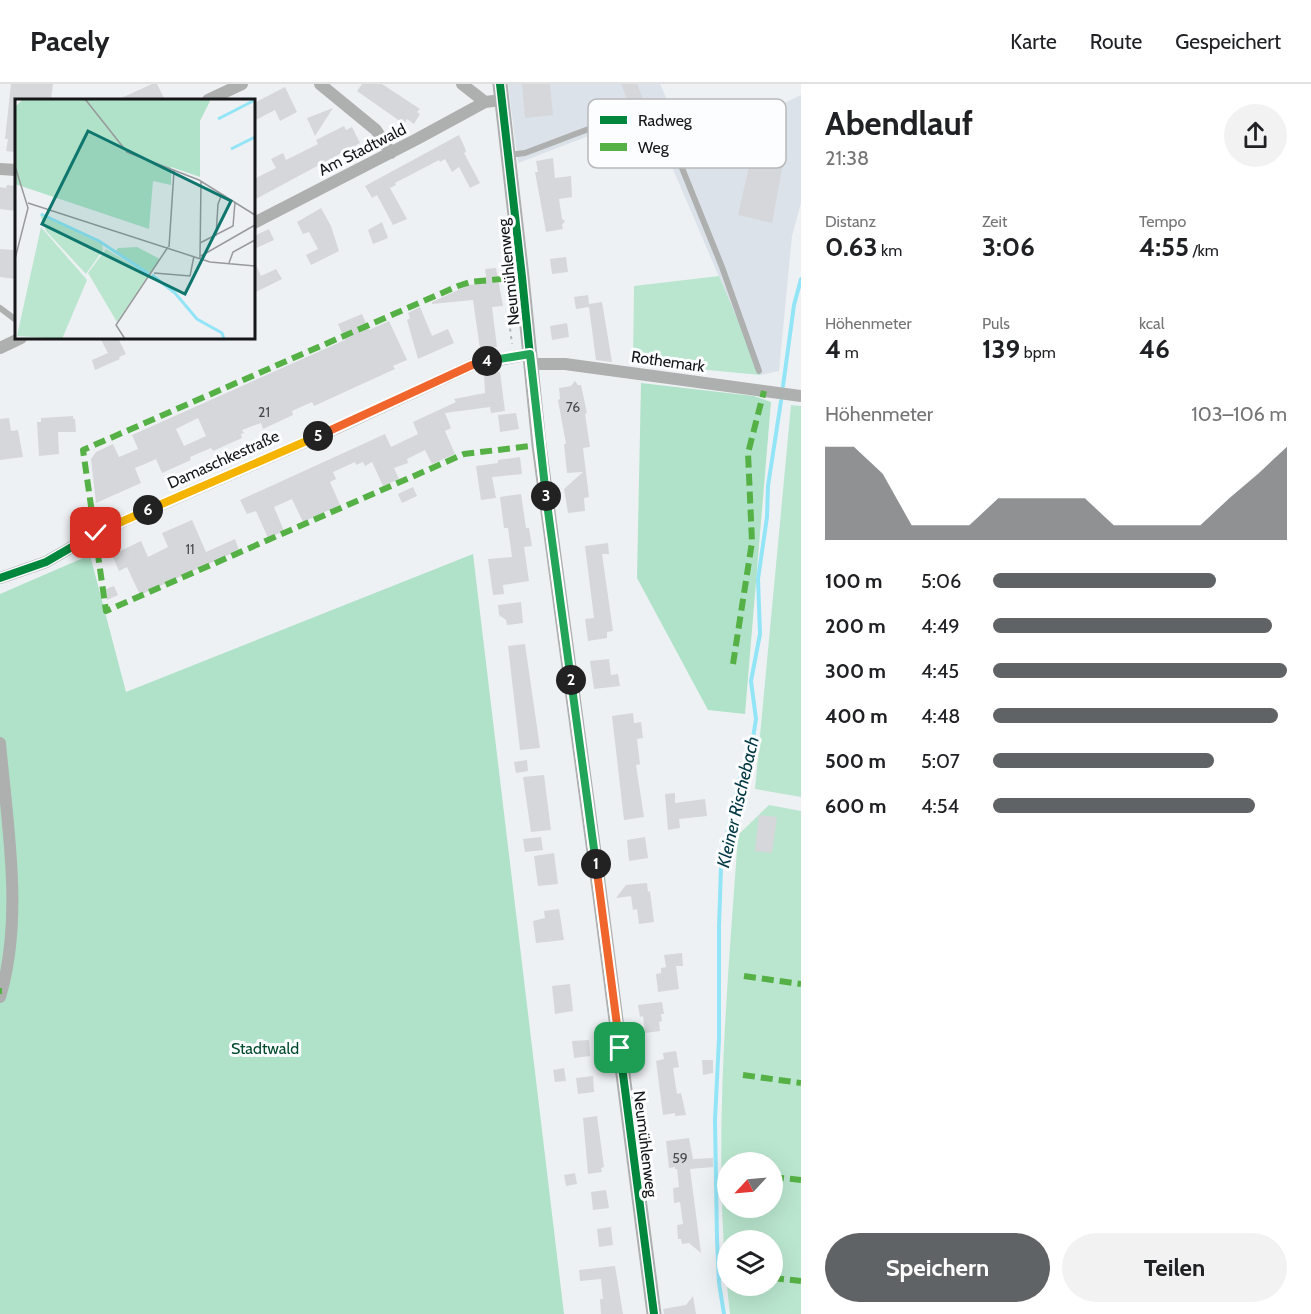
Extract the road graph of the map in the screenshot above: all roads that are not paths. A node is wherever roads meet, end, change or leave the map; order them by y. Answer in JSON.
{"nodes":[{"id":1,"x":242,"y":84,"type":"edge"},
{"id":2,"x":320,"y":84,"type":"edge"},
{"id":3,"x":462,"y":84,"type":"edge"},
{"id":4,"x":500,"y":84,"type":"edge"},
{"id":5,"x":210,"y":99,"type":"edge"},
{"id":6,"x":501,"y":100,"type":"junction"},
{"id":7,"x":485,"y":102,"type":"junction"},
{"id":8,"x":588,"y":129,"type":"edge"},
{"id":9,"x":391,"y":153,"type":"junction"},
{"id":10,"x":508,"y":155,"type":"junction"},
{"id":11,"x":682,"y":168,"type":"edge"},
{"id":12,"x":0,"y":169,"type":"edge"},
{"id":13,"x":15,"y":170,"type":"edge"},
{"id":14,"x":255,"y":222,"type":"edge"},
{"id":15,"x":0,"y":308,"type":"edge"},
{"id":16,"x":15,"y":319,"type":"edge"},
{"id":17,"x":19,"y":339,"type":"edge"},
{"id":18,"x":0,"y":348,"type":"edge"},
{"id":19,"x":526,"y":358,"type":"junction"},
{"id":20,"x":759,"y":371,"type":"dead end"},
{"id":21,"x":789,"y":394,"type":"edge"},
{"id":22,"x":0,"y":578,"type":"edge"},
{"id":23,"x":0,"y":742,"type":"edge"},
{"id":24,"x":0,"y":997,"type":"edge"},
{"id":25,"x":654,"y":1314,"type":"edge"}],
"edges":[{"from":1,"to":5,"type":"street"},
{"from":2,"to":9,"type":"street"},
{"from":3,"to":7,"type":"street"},
{"from":4,"to":6,"type":"street","name":"Neumühlenweg"},
{"from":6,"to":7,"type":"street"},
{"from":6,"to":10,"type":"street","name":"Neumühlenweg"},
{"from":7,"to":9,"type":"street","name":"Am Stadtwald"},
{"from":8,"to":10,"type":"lane"},
{"from":9,"to":14,"type":"street","name":"Am Stadtwald"},
{"from":10,"to":19,"type":"street","name":"Neumühlenweg"},
{"from":11,"to":20,"type":"lane"},
{"from":12,"to":13,"type":"street"},
{"from":15,"to":16,"type":"lane"},
{"from":17,"to":18,"type":"street"},
{"from":19,"to":21,"type":"street","name":"Rothemark"},
{"from":19,"to":22,"type":"street","name":"Damaschkestraße"},
{"from":19,"to":25,"type":"street","name":"Neumühlenweg"},
{"from":23,"to":24,"type":"street"}]}
